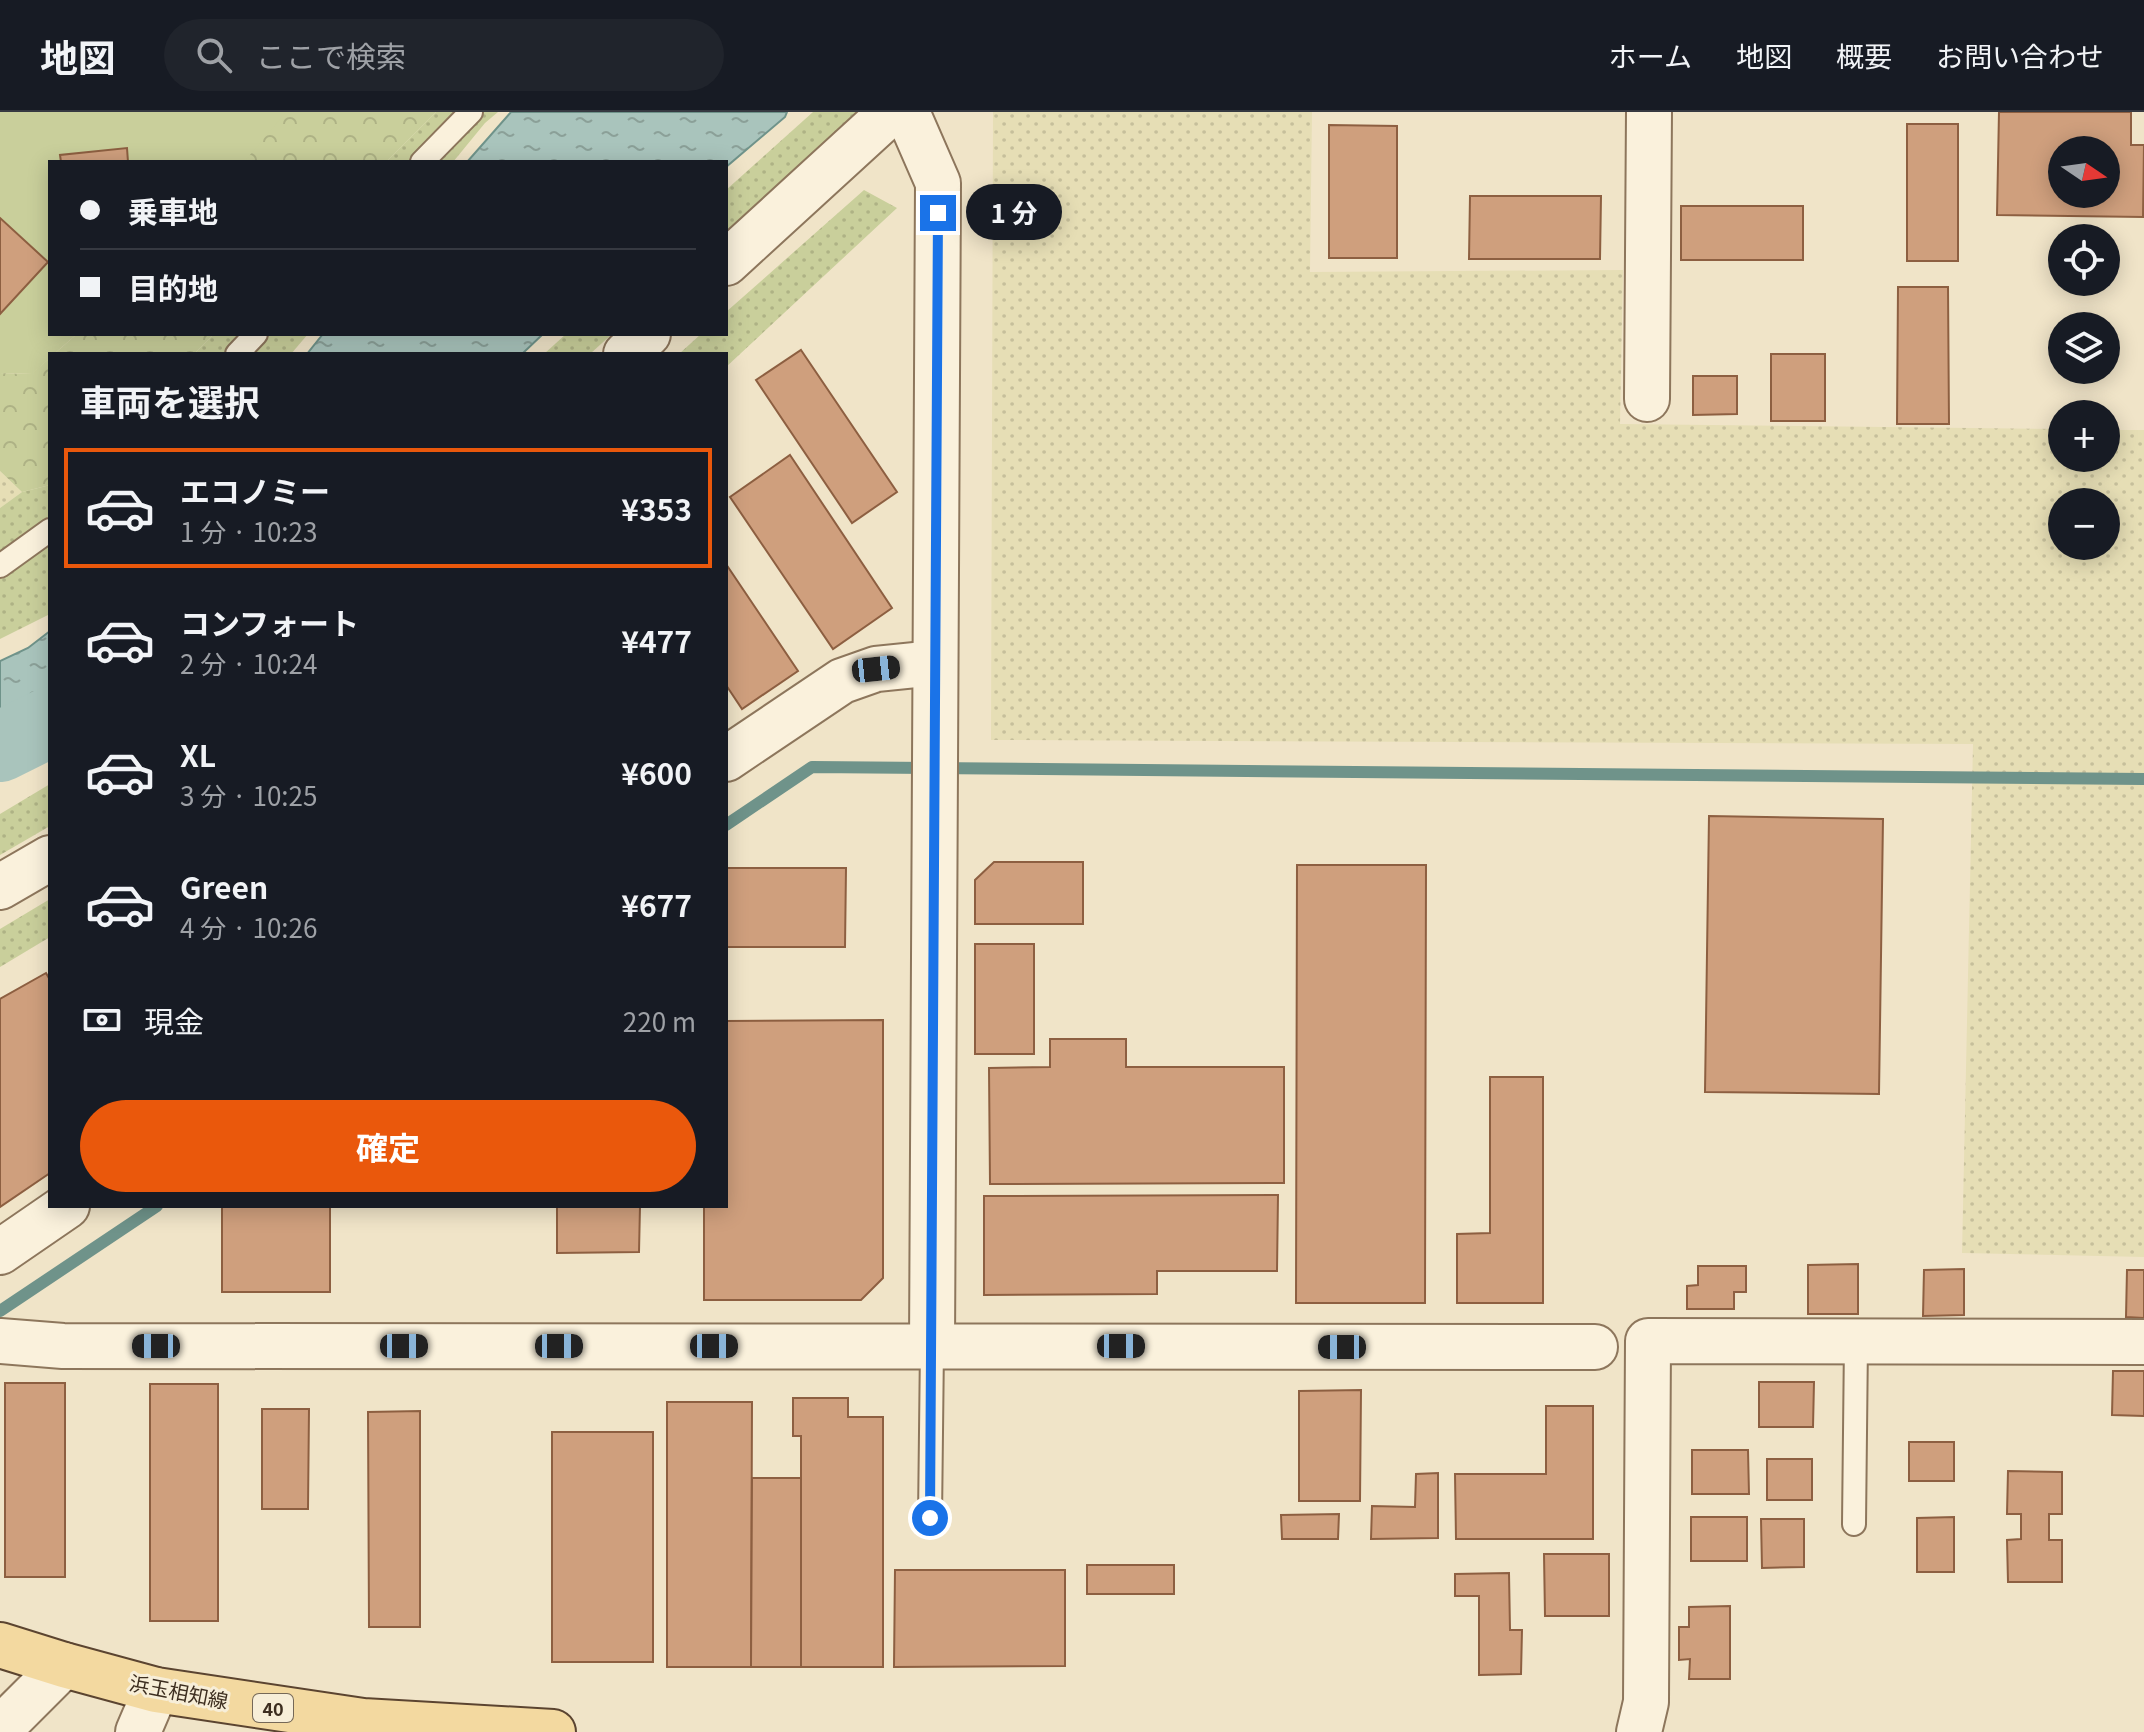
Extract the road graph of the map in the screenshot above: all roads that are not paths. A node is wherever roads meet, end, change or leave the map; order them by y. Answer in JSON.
{"nodes":[{"id":1,"x":471,"y":112,"type":"edge"},
{"id":2,"x":891,"y":112,"type":"edge"},
{"id":3,"x":907,"y":112,"type":"edge"},
{"id":4,"x":1649,"y":112,"type":"edge"},
{"id":5,"x":424,"y":160,"type":"edge"},
{"id":6,"x":728,"y":261,"type":"edge"},
{"id":7,"x":254,"y":336,"type":"edge"},
{"id":8,"x":646,"y":336,"type":"edge"},
{"id":9,"x":239,"y":352,"type":"edge"},
{"id":10,"x":628,"y":352,"type":"edge"},
{"id":11,"x":1647,"y":399,"type":"dead end"},
{"id":12,"x":48,"y":531,"type":"edge"},
{"id":13,"x":0,"y":566,"type":"edge"},
{"id":14,"x":935,"y":663,"type":"junction"},
{"id":15,"x":728,"y":758,"type":"edge"},
{"id":16,"x":48,"y":859,"type":"edge"},
{"id":17,"x":0,"y":887,"type":"edge"},
{"id":18,"x":64,"y":1208,"type":"edge"},
{"id":19,"x":0,"y":1252,"type":"edge"},
{"id":20,"x":0,"y":1341,"type":"edge"},
{"id":21,"x":1856,"y":1341,"type":"junction"},
{"id":22,"x":2144,"y":1342,"type":"edge"},
{"id":23,"x":932,"y":1346,"type":"junction"},
{"id":24,"x":1595,"y":1347,"type":"dead end"},
{"id":25,"x":930,"y":1518,"type":"dead end"},
{"id":26,"x":1854,"y":1524,"type":"dead end"},
{"id":27,"x":0,"y":1645,"type":"edge"},
{"id":28,"x":64,"y":1665,"type":"junction"},
{"id":29,"x":156,"y":1690,"type":"junction"},
{"id":30,"x":0,"y":1725,"type":"edge"},
{"id":31,"x":138,"y":1732,"type":"edge"},
{"id":32,"x":553,"y":1732,"type":"edge"},
{"id":33,"x":1639,"y":1732,"type":"edge"}],
"edges":[{"from":1,"to":5,"type":"lane"},
{"from":2,"to":6,"type":"street"},
{"from":3,"to":14,"type":"street"},
{"from":4,"to":11,"type":"street"},
{"from":7,"to":9,"type":"lane"},
{"from":8,"to":10,"type":"street"},
{"from":12,"to":13,"type":"lane"},
{"from":14,"to":15,"type":"street"},
{"from":14,"to":23,"type":"street"},
{"from":16,"to":17,"type":"street"},
{"from":18,"to":19,"type":"street"},
{"from":20,"to":23,"type":"street"},
{"from":21,"to":22,"type":"street"},
{"from":21,"to":26,"type":"lane"},
{"from":21,"to":33,"type":"street"},
{"from":23,"to":24,"type":"street"},
{"from":23,"to":25,"type":"lane"},
{"from":27,"to":28,"type":"main road","name":"浜玉相知線","number":"40"},
{"from":28,"to":29,"type":"main road","name":"浜玉相知線","number":"40"},
{"from":28,"to":30,"type":"street"},
{"from":29,"to":31,"type":"street"},
{"from":29,"to":32,"type":"main road","name":"浜玉相知線","number":"40"}]}
